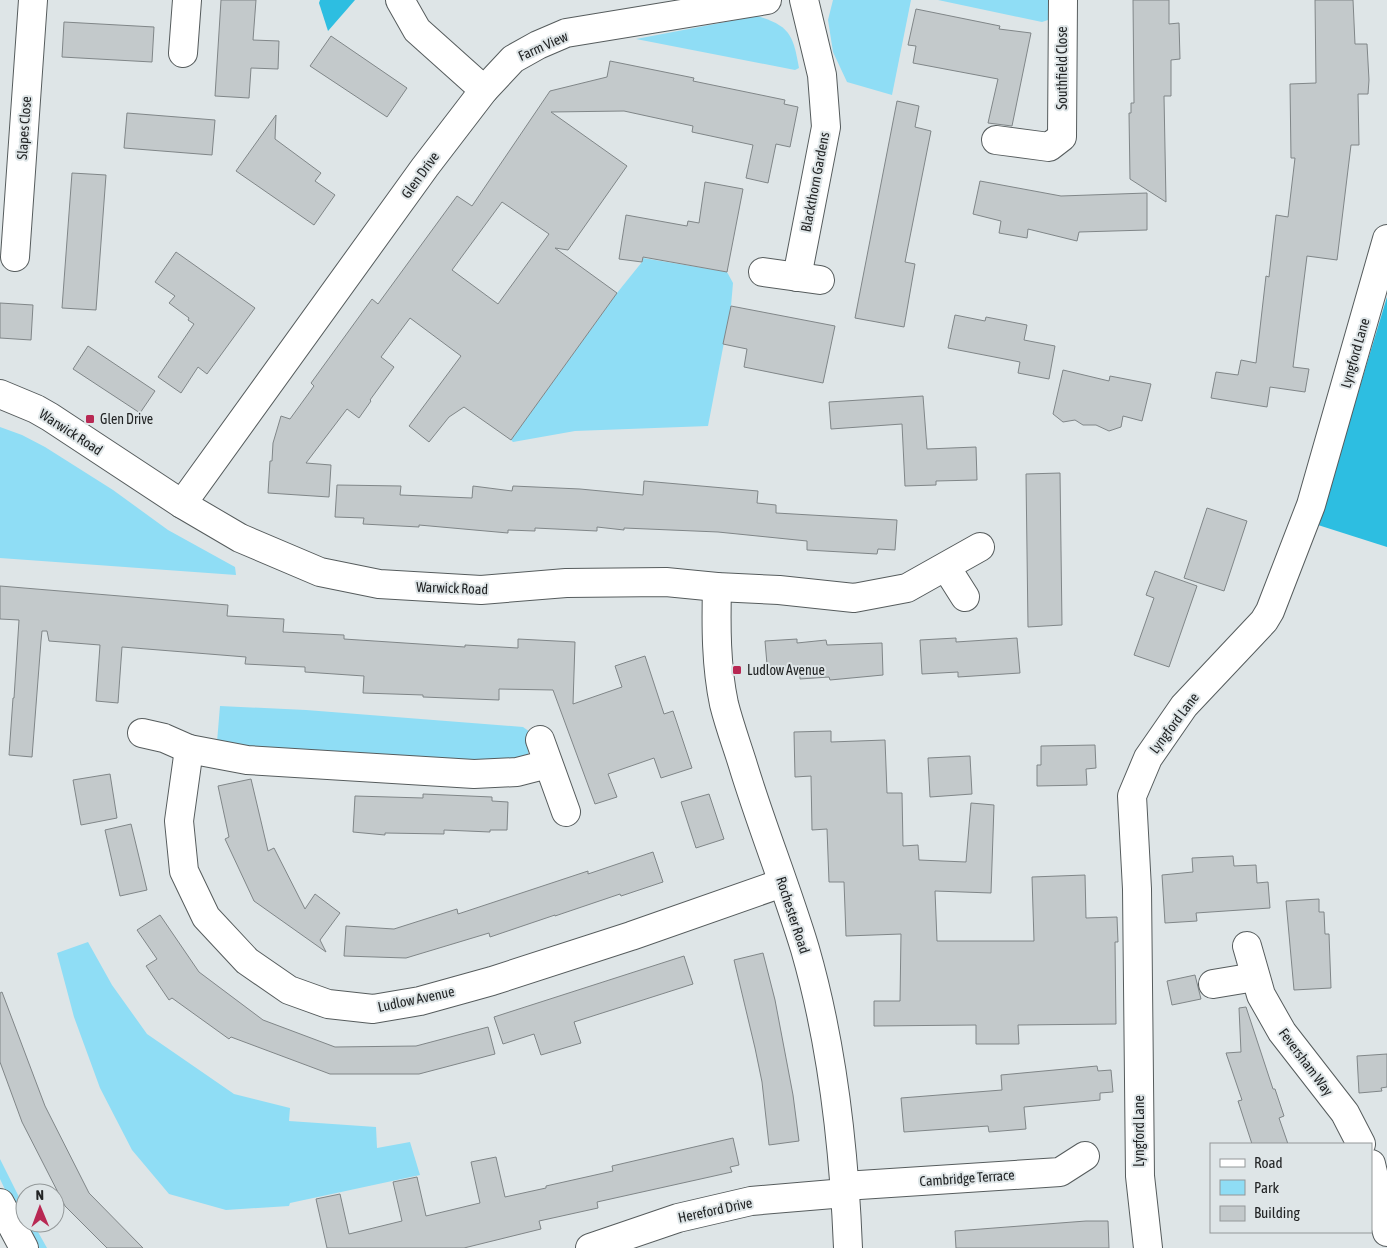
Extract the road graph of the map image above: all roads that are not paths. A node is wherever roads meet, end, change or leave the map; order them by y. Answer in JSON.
{"nodes":[{"id":1,"x":33,"y":0,"type":"edge"},
{"id":2,"x":187,"y":0,"type":"edge"},
{"id":3,"x":400,"y":0,"type":"edge"},
{"id":4,"x":767,"y":0,"type":"edge"},
{"id":5,"x":804,"y":0,"type":"edge"},
{"id":6,"x":1063,"y":0,"type":"edge"},
{"id":7,"x":183,"y":54,"type":"dead end"},
{"id":8,"x":484,"y":90,"type":"junction"},
{"id":9,"x":996,"y":140,"type":"dead end"},
{"id":10,"x":1387,"y":239,"type":"edge"},
{"id":11,"x":15,"y":256,"type":"dead end"},
{"id":12,"x":763,"y":272,"type":"dead end"},
{"id":13,"x":0,"y":394,"type":"edge"},
{"id":14,"x":182,"y":504,"type":"junction"},
{"id":15,"x":980,"y":547,"type":"dead end"},
{"id":16,"x":946,"y":567,"type":"junction"},
{"id":17,"x":717,"y":587,"type":"junction"},
{"id":18,"x":965,"y":597,"type":"dead end"},
{"id":19,"x":142,"y":733,"type":"dead end"},
{"id":20,"x":189,"y":749,"type":"junction"},
{"id":21,"x":566,"y":812,"type":"dead end"},
{"id":22,"x":782,"y":883,"type":"junction"},
{"id":23,"x":1247,"y":946,"type":"dead end"},
{"id":24,"x":1255,"y":977,"type":"junction"},
{"id":25,"x":1213,"y":984,"type":"dead end"},
{"id":26,"x":1360,"y":1143,"type":"edge"},
{"id":27,"x":1085,"y":1156,"type":"dead end"},
{"id":28,"x":1372,"y":1168,"type":"edge"},
{"id":29,"x":844,"y":1190,"type":"junction"},
{"id":30,"x":0,"y":1203,"type":"edge"},
{"id":31,"x":1387,"y":1232,"type":"edge"},
{"id":32,"x":24,"y":1248,"type":"edge"},
{"id":33,"x":590,"y":1248,"type":"edge"},
{"id":34,"x":848,"y":1248,"type":"edge"},
{"id":35,"x":1148,"y":1248,"type":"edge"}],
"edges":[{"from":1,"to":11,"type":"street","name":"Slapes Close"},
{"from":2,"to":7,"type":"street"},
{"from":3,"to":8,"type":"street"},
{"from":4,"to":8,"type":"street","name":"Farm View"},
{"from":5,"to":12,"type":"street","name":"Blackthorn Gardens"},
{"from":6,"to":9,"type":"street","name":"Southfield Close"},
{"from":8,"to":14,"type":"street","name":"Glen Drive"},
{"from":10,"to":35,"type":"street","name":"Lyngford Lane"},
{"from":13,"to":14,"type":"street","name":"Warwick Road"},
{"from":14,"to":17,"type":"street","name":"Warwick Road"},
{"from":15,"to":16,"type":"street","name":"Warwick Road"},
{"from":16,"to":17,"type":"street","name":"Warwick Road"},
{"from":16,"to":18,"type":"street"},
{"from":17,"to":22,"type":"street","name":"Rochester Road"},
{"from":19,"to":20,"type":"street"},
{"from":20,"to":21,"type":"street"},
{"from":20,"to":22,"type":"street","name":"Ludlow Avenue"},
{"from":22,"to":29,"type":"street","name":"Rochester Road"},
{"from":23,"to":24,"type":"street","name":"Feversham Way"},
{"from":24,"to":25,"type":"street"},
{"from":24,"to":26,"type":"street","name":"Feversham Way"},
{"from":27,"to":29,"type":"street","name":"Cambridge Terrace"},
{"from":28,"to":31,"type":"street"},
{"from":29,"to":33,"type":"street","name":"Hereford Drive"},
{"from":29,"to":34,"type":"street","name":"Rochester Road"},
{"from":30,"to":32,"type":"street"}]}
